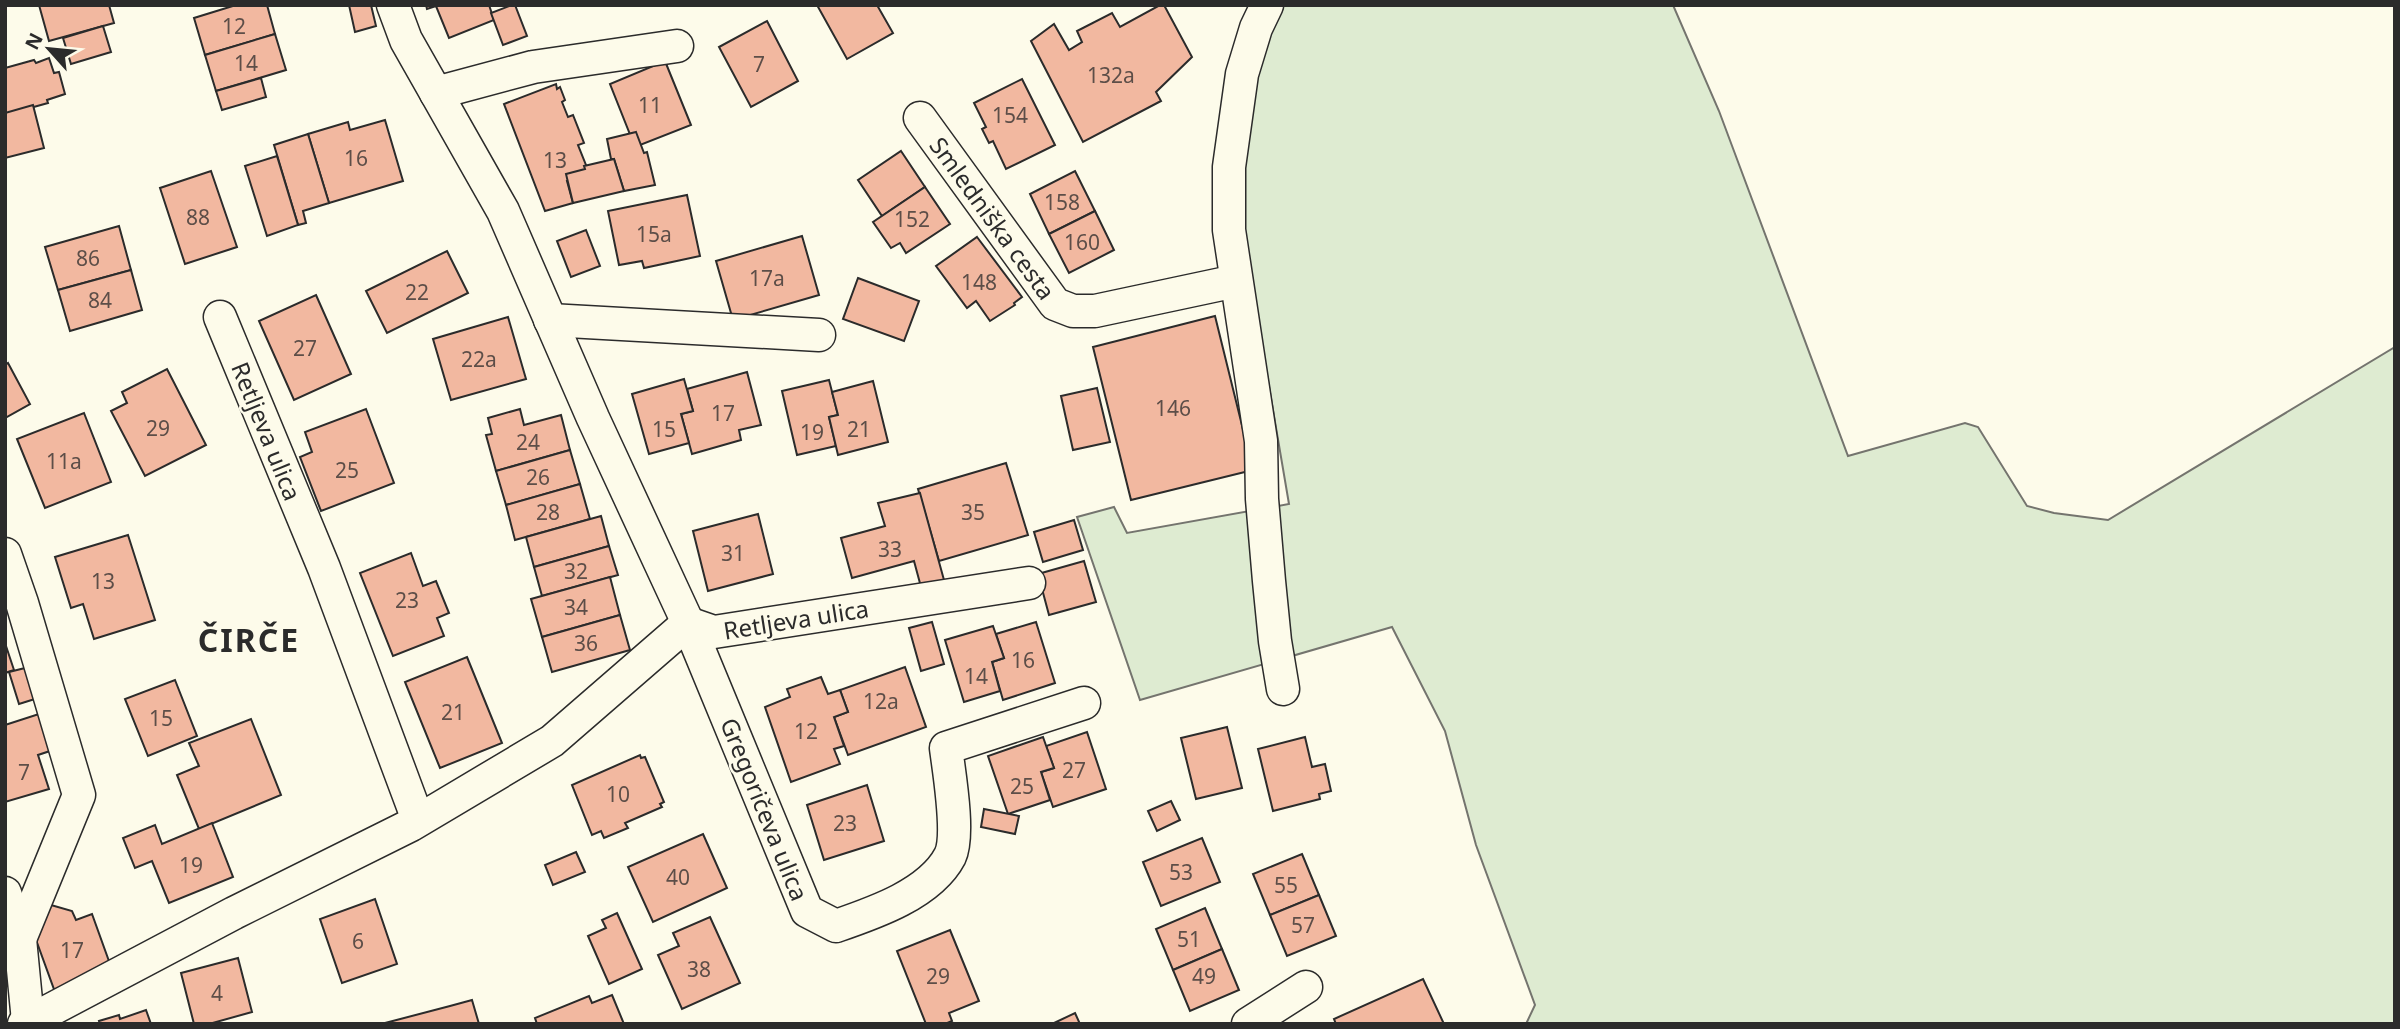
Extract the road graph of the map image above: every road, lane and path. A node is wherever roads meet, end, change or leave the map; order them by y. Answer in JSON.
{"nodes":[{"id":1,"x":393,"y":5,"type":"edge"},
{"id":2,"x":1267,"y":5,"type":"edge"},
{"id":3,"x":677,"y":46,"type":"dead end"},
{"id":4,"x":436,"y":93,"type":"junction"},
{"id":5,"x":920,"y":118,"type":"dead end"},
{"id":6,"x":1236,"y":281,"type":"junction"},
{"id":7,"x":220,"y":317,"type":"dead end"},
{"id":8,"x":551,"y":320,"type":"junction"},
{"id":9,"x":819,"y":335,"type":"dead end"},
{"id":10,"x":5,"y":554,"type":"edge"},
{"id":11,"x":1029,"y":583,"type":"dead end"},
{"id":12,"x":688,"y":623,"type":"junction"},
{"id":13,"x":1283,"y":689,"type":"dead end"},
{"id":14,"x":1084,"y":702,"type":"dead end"},
{"id":15,"x":418,"y":820,"type":"junction"},
{"id":16,"x":5,"y":893,"type":"edge"},
{"id":17,"x":20,"y":939,"type":"junction"},
{"id":18,"x":1306,"y":987,"type":"dead end"},
{"id":19,"x":26,"y":1022,"type":"edge"},
{"id":20,"x":1248,"y":1024,"type":"edge"}],
"edges":[{"from":1,"to":4,"type":"street","name":"Gregoričeva ulica"},
{"from":2,"to":6,"type":"street"},
{"from":3,"to":4,"type":"street"},
{"from":4,"to":8,"type":"street","name":"Gregoričeva ulica"},
{"from":5,"to":6,"type":"street","name":"Smledniška cesta"},
{"from":6,"to":13,"type":"street"},
{"from":7,"to":15,"type":"street","name":"Retljeva ulica"},
{"from":8,"to":9,"type":"street"},
{"from":8,"to":12,"type":"street","name":"Gregoričeva ulica"},
{"from":10,"to":17,"type":"street","name":"Retljeva ulica"},
{"from":11,"to":12,"type":"street","name":"Retljeva ulica"},
{"from":12,"to":14,"type":"street","name":"Gregoričeva ulica"},
{"from":12,"to":15,"type":"street","name":"Retljeva ulica"},
{"from":15,"to":19,"type":"street","name":"Retljeva ulica"},
{"from":16,"to":17,"type":"street","name":"Retljeva ulica"},
{"from":17,"to":19,"type":"street","name":"Retljeva ulica"},
{"from":18,"to":20,"type":"street"}]}
